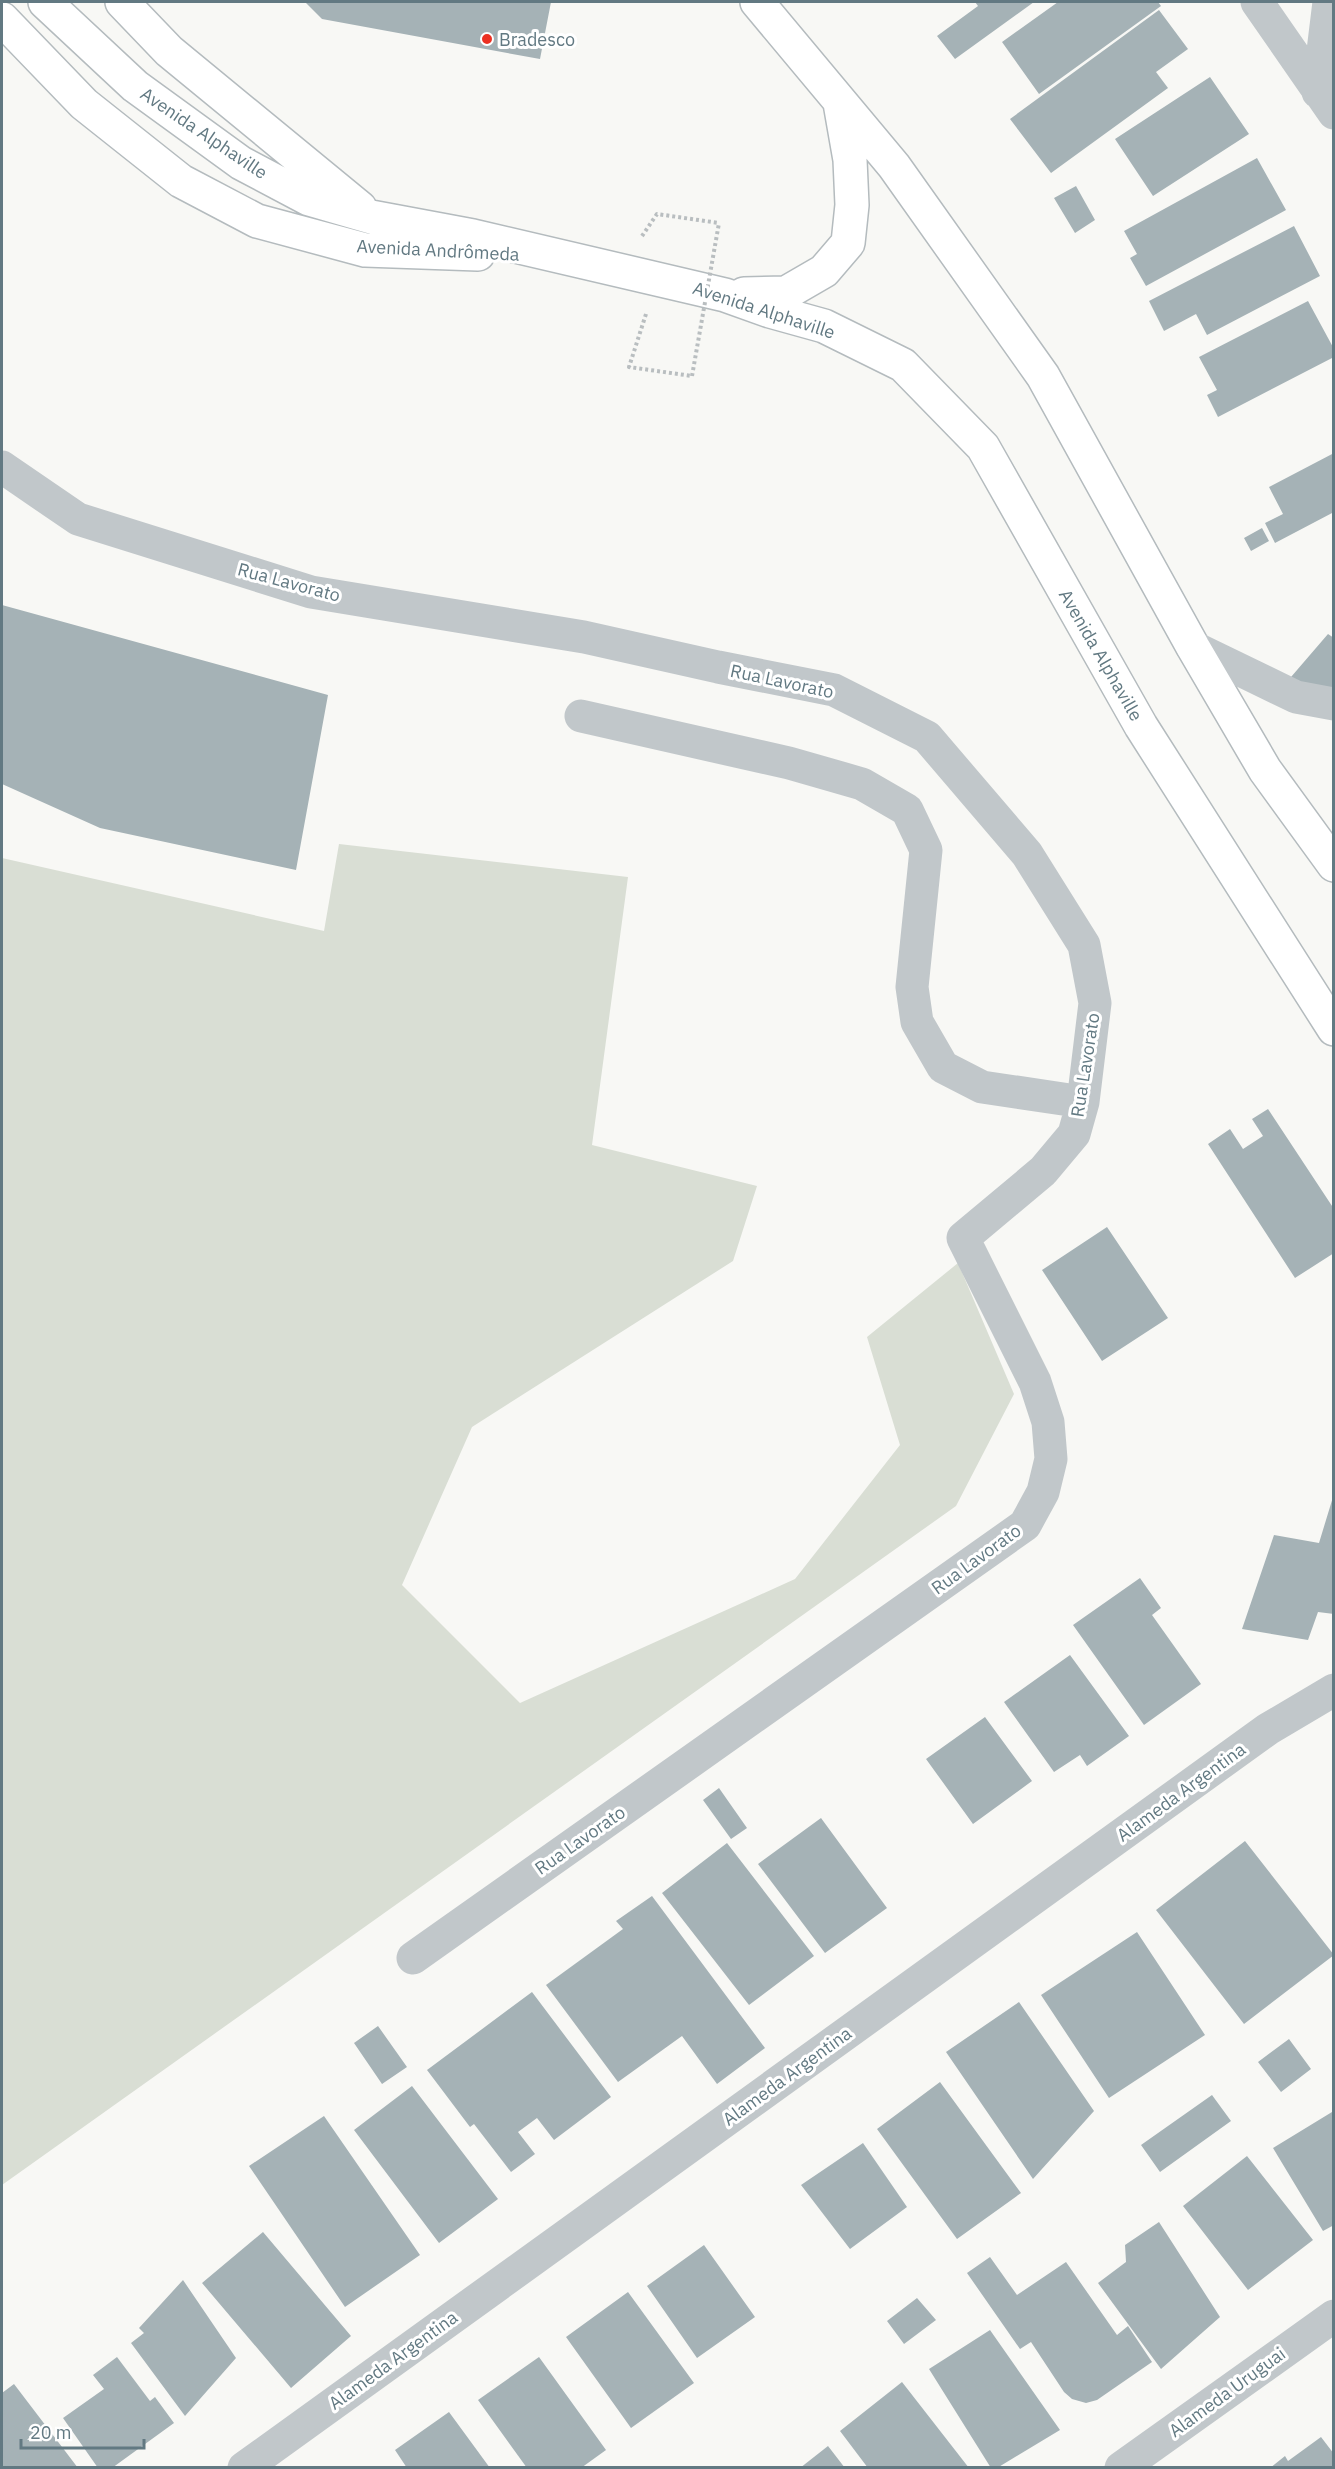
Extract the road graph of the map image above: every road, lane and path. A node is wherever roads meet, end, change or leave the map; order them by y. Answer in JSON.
{"nodes":[{"id":1,"x":45,"y":2,"type":"edge"},
{"id":2,"x":122,"y":2,"type":"edge"},
{"id":3,"x":757,"y":2,"type":"edge"},
{"id":4,"x":1257,"y":2,"type":"edge"},
{"id":5,"x":1329,"y":2,"type":"edge"},
{"id":6,"x":2,"y":19,"type":"edge"},
{"id":7,"x":840,"y":100,"type":"junction"},
{"id":8,"x":1326,"y":102,"type":"edge"},
{"id":9,"x":657,"y":214,"type":"dead end"},
{"id":10,"x":371,"y":217,"type":"junction"},
{"id":11,"x":554,"y":256,"type":"junction"},
{"id":12,"x":658,"y":278,"type":"junction"},
{"id":13,"x":724,"y":295,"type":"junction"},
{"id":14,"x":2,"y":466,"type":"edge"},
{"id":15,"x":1193,"y":648,"type":"junction"},
{"id":16,"x":1334,"y":704,"type":"edge"},
{"id":17,"x":581,"y":716,"type":"dead end"},
{"id":18,"x":1334,"y":865,"type":"edge"},
{"id":19,"x":1334,"y":1029,"type":"edge"},
{"id":20,"x":1083,"y":1102,"type":"junction"},
{"id":21,"x":1334,"y":1690,"type":"edge"},
{"id":22,"x":413,"y":1958,"type":"dead end"},
{"id":23,"x":1334,"y":2316,"type":"edge"},
{"id":24,"x":244,"y":2468,"type":"edge"},
{"id":25,"x":1121,"y":2468,"type":"edge"}],
"edges":[{"from":1,"to":10,"type":"main road","name":"Avenida Alphaville"},
{"from":2,"to":10,"type":"main road"},
{"from":3,"to":7,"type":"main road"},
{"from":4,"to":8,"type":"street"},
{"from":5,"to":8,"type":"street"},
{"from":6,"to":11,"type":"main road","name":"Avenida Andrômeda"},
{"from":7,"to":13,"type":"main road"},
{"from":7,"to":15,"type":"main road"},
{"from":9,"to":12,"type":"path","bridge":true},
{"from":10,"to":11,"type":"main road","name":"Avenida Alphaville"},
{"from":11,"to":12,"type":"main road","name":"Avenida Alphaville"},
{"from":12,"to":13,"type":"main road","name":"Avenida Alphaville"},
{"from":13,"to":19,"type":"main road","name":"Avenida Alphaville"},
{"from":14,"to":20,"type":"street","name":"Rua Lavorato"},
{"from":15,"to":16,"type":"street"},
{"from":15,"to":18,"type":"main road"},
{"from":17,"to":20,"type":"street"},
{"from":20,"to":22,"type":"street","name":"Rua Lavorato"},
{"from":21,"to":24,"type":"street","name":"Alameda Argentina"},
{"from":23,"to":25,"type":"street","name":"Alameda Uruguai"}]}
